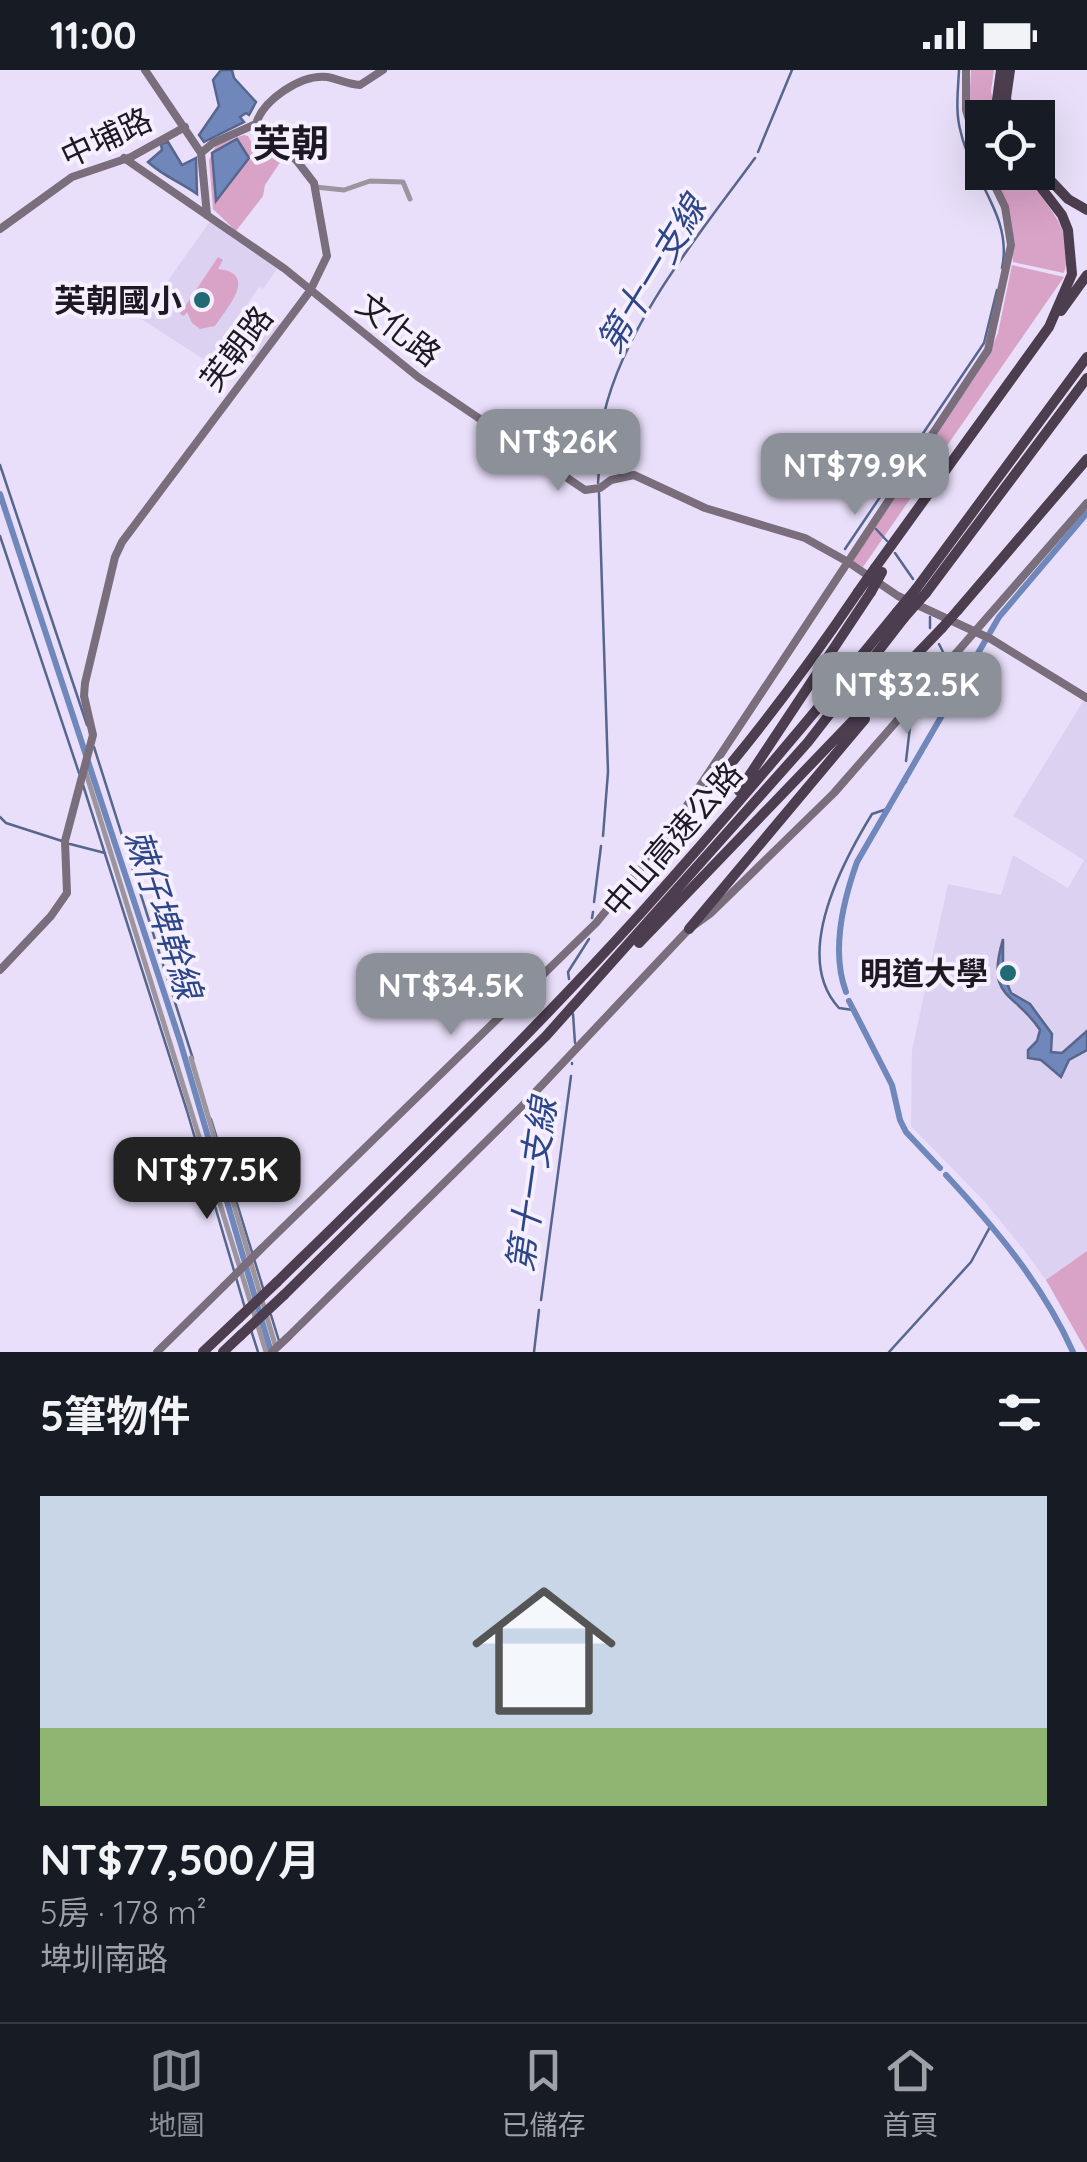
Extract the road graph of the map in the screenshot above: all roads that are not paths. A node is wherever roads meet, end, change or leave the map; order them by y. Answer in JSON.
{"nodes":[{"id":1,"x":144,"y":70,"type":"edge"},
{"id":2,"x":382,"y":70,"type":"edge"},
{"id":3,"x":966,"y":70,"type":"edge"},
{"id":4,"x":1000,"y":70,"type":"edge"},
{"id":5,"x":1010,"y":70,"type":"edge"},
{"id":6,"x":966,"y":100,"type":"edge"},
{"id":7,"x":996,"y":100,"type":"edge"},
{"id":8,"x":1006,"y":100,"type":"edge"},
{"id":9,"x":256,"y":124,"type":"junction"},
{"id":10,"x":185,"y":127,"type":"junction"},
{"id":11,"x":202,"y":152,"type":"junction"},
{"id":12,"x":124,"y":158,"type":"junction"},
{"id":13,"x":315,"y":187,"type":"junction"},
{"id":14,"x":1055,"y":187,"type":"edge"},
{"id":15,"x":997,"y":190,"type":"edge"},
{"id":16,"x":1043,"y":190,"type":"edge"},
{"id":17,"x":410,"y":199,"type":"dead end"},
{"id":18,"x":1087,"y":210,"type":"edge"},
{"id":19,"x":207,"y":214,"type":"junction"},
{"id":20,"x":0,"y":229,"type":"edge"},
{"id":21,"x":1087,"y":275,"type":"edge"},
{"id":22,"x":310,"y":291,"type":"junction"},
{"id":23,"x":1049,"y":327,"type":"junction"},
{"id":24,"x":1087,"y":357,"type":"edge"},
{"id":25,"x":1087,"y":378,"type":"edge"},
{"id":26,"x":1087,"y":459,"type":"edge"},
{"id":27,"x":1087,"y":503,"type":"edge"},
{"id":28,"x":848,"y":562,"type":"junction"},
{"id":29,"x":879,"y":570,"type":"junction"},
{"id":30,"x":921,"y":591,"type":"junction"},
{"id":31,"x":901,"y":615,"type":"junction"},
{"id":32,"x":981,"y":635,"type":"junction"},
{"id":33,"x":916,"y":656,"type":"junction"},
{"id":34,"x":1087,"y":698,"type":"edge"},
{"id":35,"x":86,"y":771,"type":"junction"},
{"id":36,"x":660,"y":844,"type":"junction"},
{"id":37,"x":641,"y":913,"type":"junction"},
{"id":38,"x":688,"y":929,"type":"junction"},
{"id":39,"x":0,"y":970,"type":"edge"},
{"id":40,"x":546,"y":1036,"type":"junction"},
{"id":41,"x":191,"y":1058,"type":"dead end"},
{"id":42,"x":157,"y":1352,"type":"edge"},
{"id":43,"x":202,"y":1352,"type":"edge"},
{"id":44,"x":223,"y":1352,"type":"edge"},
{"id":45,"x":272,"y":1352,"type":"edge"}],
"edges":[{"from":1,"to":10,"type":"street","name":"中埔路"},
{"from":2,"to":9,"type":"street"},
{"from":3,"to":6,"type":"street"},
{"from":4,"to":7,"type":"highway"},
{"from":5,"to":8,"type":"highway"},
{"from":9,"to":11,"type":"street"},
{"from":9,"to":13,"type":"street","name":"芙朝路"},
{"from":10,"to":11,"type":"street","name":"中埔路"},
{"from":10,"to":12,"type":"street","name":"中埔路"},
{"from":11,"to":19,"type":"street"},
{"from":12,"to":19,"type":"street","name":"文化路"},
{"from":12,"to":20,"type":"street","name":"中埔路"},
{"from":13,"to":17,"type":"street"},
{"from":13,"to":22,"type":"street","name":"芙朝路"},
{"from":14,"to":18,"type":"highway"},
{"from":15,"to":28,"type":"street"},
{"from":16,"to":23,"type":"highway"},
{"from":19,"to":22,"type":"street","name":"文化路"},
{"from":21,"to":23,"type":"highway"},
{"from":22,"to":28,"type":"street","name":"文化路"},
{"from":22,"to":35,"type":"street","name":"芙朝路"},
{"from":23,"to":29,"type":"highway"},
{"from":24,"to":30,"type":"highway","name":"中山高速公路"},
{"from":25,"to":30,"type":"highway","name":"中山高速公路"},
{"from":26,"to":33,"type":"highway","bridge":true},
{"from":27,"to":32,"type":"street"},
{"from":28,"to":32,"type":"street","name":"文化路"},
{"from":28,"to":36,"type":"street"},
{"from":29,"to":36,"type":"highway","bridge":true},
{"from":29,"to":37,"type":"highway","bridge":true},
{"from":30,"to":31,"type":"highway","name":"中山高速公路","bridge":true},
{"from":31,"to":37,"type":"highway","name":"中山高速公路"},
{"from":31,"to":40,"type":"highway","name":"中山高速公路"},
{"from":32,"to":34,"type":"street","name":"文化路"},
{"from":32,"to":38,"type":"street"},
{"from":33,"to":38,"type":"highway"},
{"from":33,"to":40,"type":"highway"},
{"from":35,"to":39,"type":"street","name":"芙朝路"},
{"from":35,"to":45,"type":"street"},
{"from":36,"to":42,"type":"street","bridge":true},
{"from":37,"to":43,"type":"highway","name":"中山高速公路","bridge":true},
{"from":38,"to":45,"type":"street","bridge":true},
{"from":40,"to":44,"type":"highway","name":"中山高速公路","bridge":true},
{"from":41,"to":45,"type":"street"}]}
